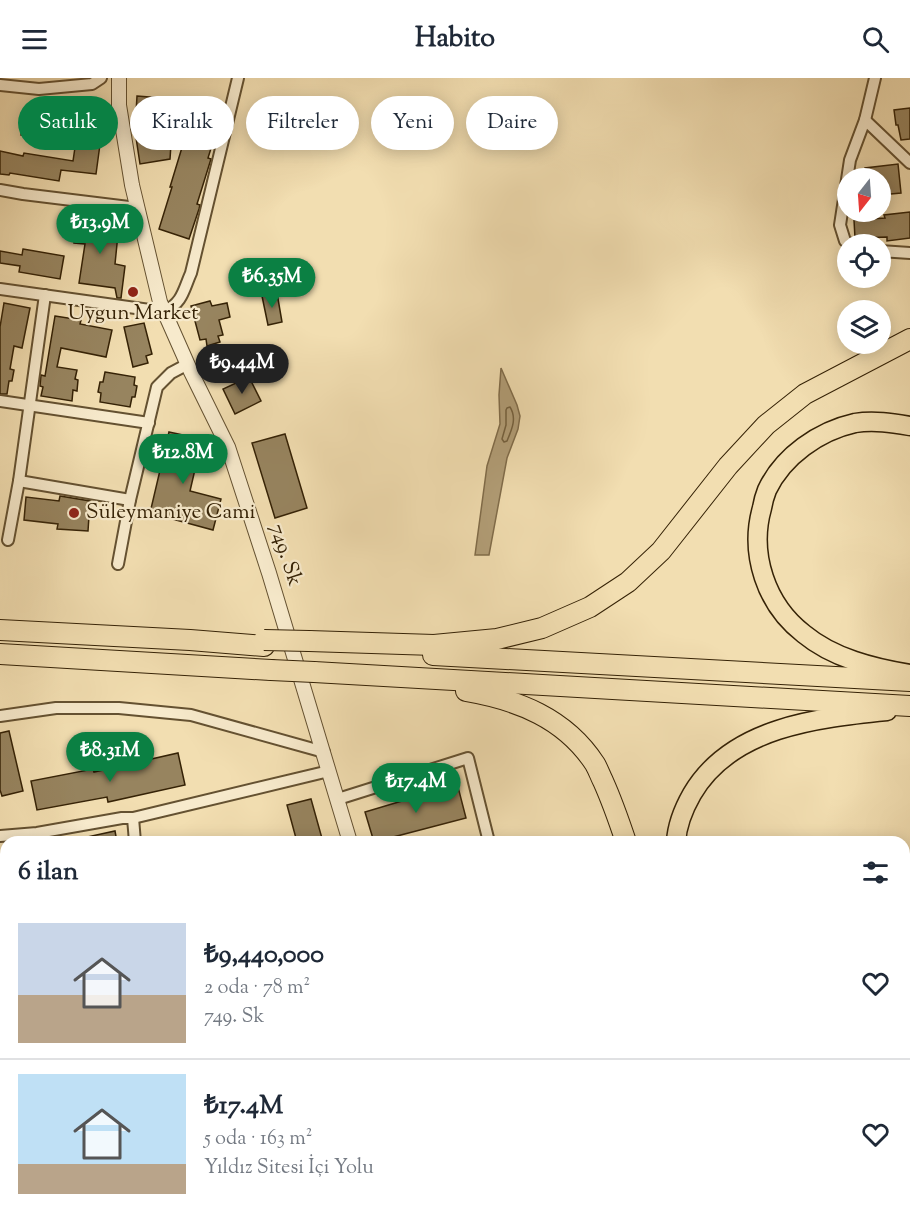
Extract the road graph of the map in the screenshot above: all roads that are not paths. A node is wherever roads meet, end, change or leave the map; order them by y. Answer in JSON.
{"nodes":[{"id":1,"x":101,"y":78,"type":"edge"},
{"id":2,"x":119,"y":78,"type":"edge"},
{"id":3,"x":238,"y":78,"type":"edge"},
{"id":4,"x":874,"y":78,"type":"edge"},
{"id":5,"x":0,"y":86,"type":"edge"},
{"id":6,"x":865,"y":120,"type":"junction"},
{"id":7,"x":910,"y":163,"type":"edge"},
{"id":8,"x":0,"y":190,"type":"edge"},
{"id":9,"x":137,"y":208,"type":"junction"},
{"id":10,"x":843,"y":234,"type":"edge"},
{"id":11,"x":891,"y":252,"type":"edge"},
{"id":12,"x":910,"y":253,"type":"edge"},
{"id":13,"x":0,"y":289,"type":"edge"},
{"id":14,"x":45,"y":296,"type":"junction"},
{"id":15,"x":164,"y":312,"type":"junction"},
{"id":16,"x":910,"y":339,"type":"edge"},
{"id":17,"x":188,"y":364,"type":"junction"},
{"id":18,"x":0,"y":400,"type":"edge"},
{"id":19,"x":29,"y":406,"type":"junction"},
{"id":20,"x":149,"y":423,"type":"junction"},
{"id":21,"x":910,"y":426,"type":"edge"},
{"id":22,"x":19,"y":481,"type":"junction"},
{"id":23,"x":130,"y":500,"type":"junction"},
{"id":24,"x":8,"y":540,"type":"dead end"},
{"id":25,"x":118,"y":564,"type":"dead end"},
{"id":26,"x":0,"y":630,"type":"edge"},
{"id":27,"x":309,"y":644,"type":"junction"},
{"id":28,"x":0,"y":654,"type":"edge"},
{"id":29,"x":320,"y":673,"type":"junction"},
{"id":30,"x":910,"y":674,"type":"edge"},
{"id":31,"x":910,"y":681,"type":"edge"},
{"id":32,"x":910,"y":706,"type":"edge"},
{"id":33,"x":910,"y":710,"type":"edge"},
{"id":34,"x":0,"y":716,"type":"edge"},
{"id":35,"x":324,"y":752,"type":"junction"},
{"id":36,"x":329,"y":771,"type":"junction"},
{"id":37,"x":338,"y":799,"type":"junction"},
{"id":38,"x":127,"y":818,"type":"junction"},
{"id":39,"x":43,"y":836,"type":"edge"},
{"id":40,"x":133,"y":836,"type":"edge"},
{"id":41,"x":348,"y":836,"type":"edge"},
{"id":42,"x":488,"y":836,"type":"edge"},
{"id":43,"x":624,"y":836,"type":"edge"},
{"id":44,"x":678,"y":836,"type":"edge"}],
"edges":[{"from":1,"to":5,"type":"street"},
{"from":2,"to":9,"type":"street","name":"749. Sk"},
{"from":3,"to":15,"type":"street"},
{"from":4,"to":6,"type":"street"},
{"from":6,"to":7,"type":"street"},
{"from":6,"to":10,"type":"street"},
{"from":8,"to":9,"type":"street"},
{"from":9,"to":15,"type":"street","name":"749. Sk"},
{"from":11,"to":12,"type":"street"},
{"from":13,"to":14,"type":"street"},
{"from":14,"to":15,"type":"street"},
{"from":14,"to":19,"type":"street"},
{"from":15,"to":17,"type":"street","name":"749. Sk"},
{"from":16,"to":27,"type":"highway"},
{"from":17,"to":20,"type":"street"},
{"from":17,"to":35,"type":"street","name":"749. Sk"},
{"from":18,"to":19,"type":"street"},
{"from":19,"to":20,"type":"street"},
{"from":19,"to":22,"type":"street"},
{"from":20,"to":23,"type":"street"},
{"from":21,"to":30,"type":"highway"},
{"from":22,"to":23,"type":"street"},
{"from":22,"to":24,"type":"street"},
{"from":23,"to":25,"type":"street"},
{"from":26,"to":27,"type":"highway"},
{"from":27,"to":31,"type":"highway"},
{"from":28,"to":29,"type":"highway","bridge":true},
{"from":29,"to":32,"type":"highway"},
{"from":29,"to":43,"type":"highway"},
{"from":33,"to":44,"type":"highway"},
{"from":34,"to":35,"type":"street"},
{"from":35,"to":36,"type":"street","name":"749. Sk"},
{"from":36,"to":37,"type":"street","name":"749. Sk"},
{"from":36,"to":38,"type":"street"},
{"from":37,"to":41,"type":"street","name":"749. Sk"},
{"from":37,"to":42,"type":"street"},
{"from":38,"to":39,"type":"street"},
{"from":38,"to":40,"type":"street"}]}
